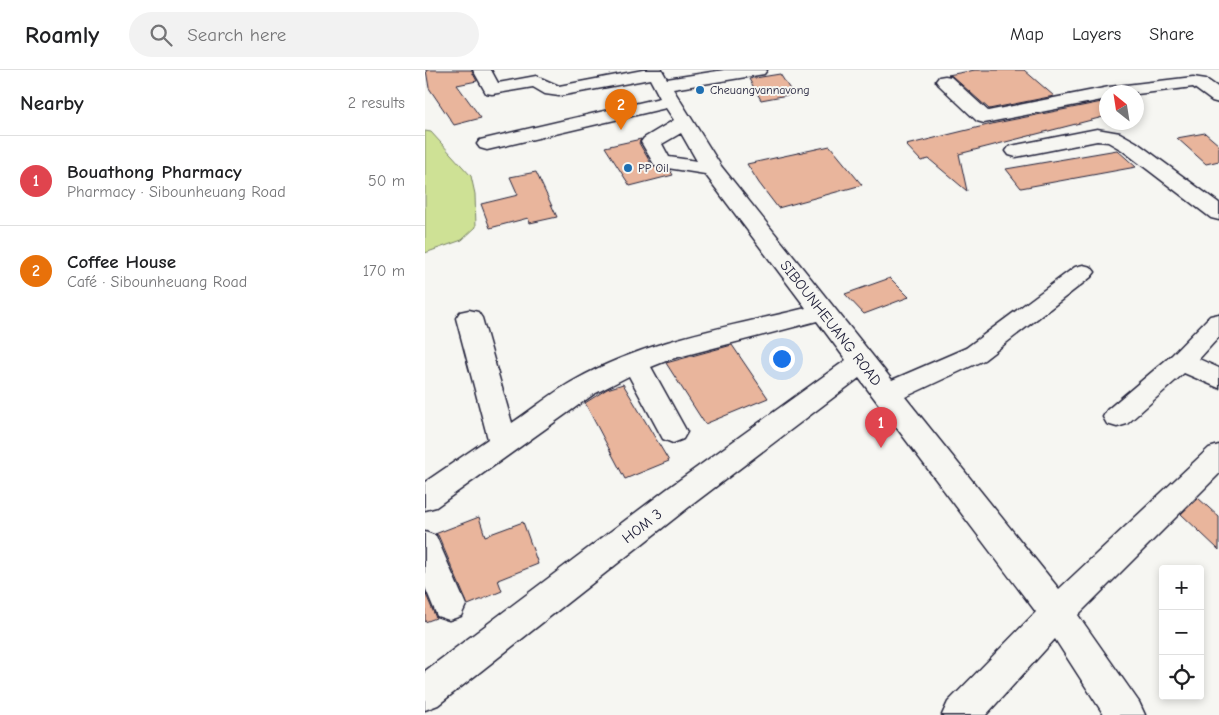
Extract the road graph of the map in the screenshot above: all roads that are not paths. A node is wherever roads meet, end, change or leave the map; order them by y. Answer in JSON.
{"nodes":[{"id":1,"x":482,"y":70,"type":"edge"},
{"id":2,"x":758,"y":70,"type":"edge"},
{"id":3,"x":945,"y":81,"type":"dead end"},
{"id":4,"x":1144,"y":88,"type":"edge"},
{"id":5,"x":665,"y":90,"type":"edge"},
{"id":6,"x":1099,"y":95,"type":"edge"},
{"id":7,"x":1219,"y":97,"type":"edge"},
{"id":8,"x":487,"y":144,"type":"dead end"},
{"id":9,"x":1016,"y":151,"type":"dead end"},
{"id":10,"x":711,"y":169,"type":"junction"},
{"id":11,"x":1219,"y":213,"type":"edge"},
{"id":12,"x":1083,"y":272,"type":"dead end"},
{"id":13,"x":823,"y":312,"type":"junction"},
{"id":14,"x":469,"y":318,"type":"dead end"},
{"id":15,"x":1219,"y":322,"type":"edge"},
{"id":16,"x":1181,"y":361,"type":"junction"},
{"id":17,"x":862,"y":362,"type":"junction"},
{"id":18,"x":637,"y":363,"type":"junction"},
{"id":19,"x":1219,"y":379,"type":"edge"},
{"id":20,"x":886,"y":394,"type":"junction"},
{"id":21,"x":1117,"y":417,"type":"dead end"},
{"id":22,"x":673,"y":432,"type":"dead end"},
{"id":23,"x":503,"y":442,"type":"junction"},
{"id":24,"x":1219,"y":456,"type":"edge"},
{"id":25,"x":425,"y":498,"type":"edge"},
{"id":26,"x":425,"y":545,"type":"edge"},
{"id":27,"x":449,"y":605,"type":"dead end"},
{"id":28,"x":1057,"y":613,"type":"junction"},
{"id":29,"x":425,"y":693,"type":"edge"},
{"id":30,"x":961,"y":715,"type":"edge"},
{"id":31,"x":1126,"y":715,"type":"edge"}],
"edges":[{"from":1,"to":5,"type":"street"},
{"from":2,"to":5,"type":"street"},
{"from":3,"to":6,"type":"street"},
{"from":4,"to":7,"type":"street"},
{"from":5,"to":8,"type":"street"},
{"from":5,"to":10,"type":"street","name":"SIBOUNHEUANG ROAD"},
{"from":5,"to":10,"type":"street"},
{"from":9,"to":11,"type":"street"},
{"from":10,"to":13,"type":"street","name":"SIBOUNHEUANG ROAD"},
{"from":12,"to":20,"type":"street"},
{"from":13,"to":17,"type":"street","name":"SIBOUNHEUANG ROAD"},
{"from":13,"to":18,"type":"street"},
{"from":14,"to":23,"type":"street"},
{"from":15,"to":16,"type":"street"},
{"from":16,"to":19,"type":"street"},
{"from":16,"to":21,"type":"street"},
{"from":17,"to":20,"type":"street","name":"SIBOUNHEUANG ROAD"},
{"from":17,"to":29,"type":"street","name":"HOM 3"},
{"from":18,"to":22,"type":"street"},
{"from":18,"to":23,"type":"street"},
{"from":20,"to":28,"type":"street","name":"SIBOUNHEUANG ROAD"},
{"from":23,"to":25,"type":"street"},
{"from":24,"to":28,"type":"street"},
{"from":26,"to":27,"type":"street"},
{"from":28,"to":30,"type":"street"},
{"from":28,"to":31,"type":"street","name":"SIBOUNHEUANG ROAD"}]}
